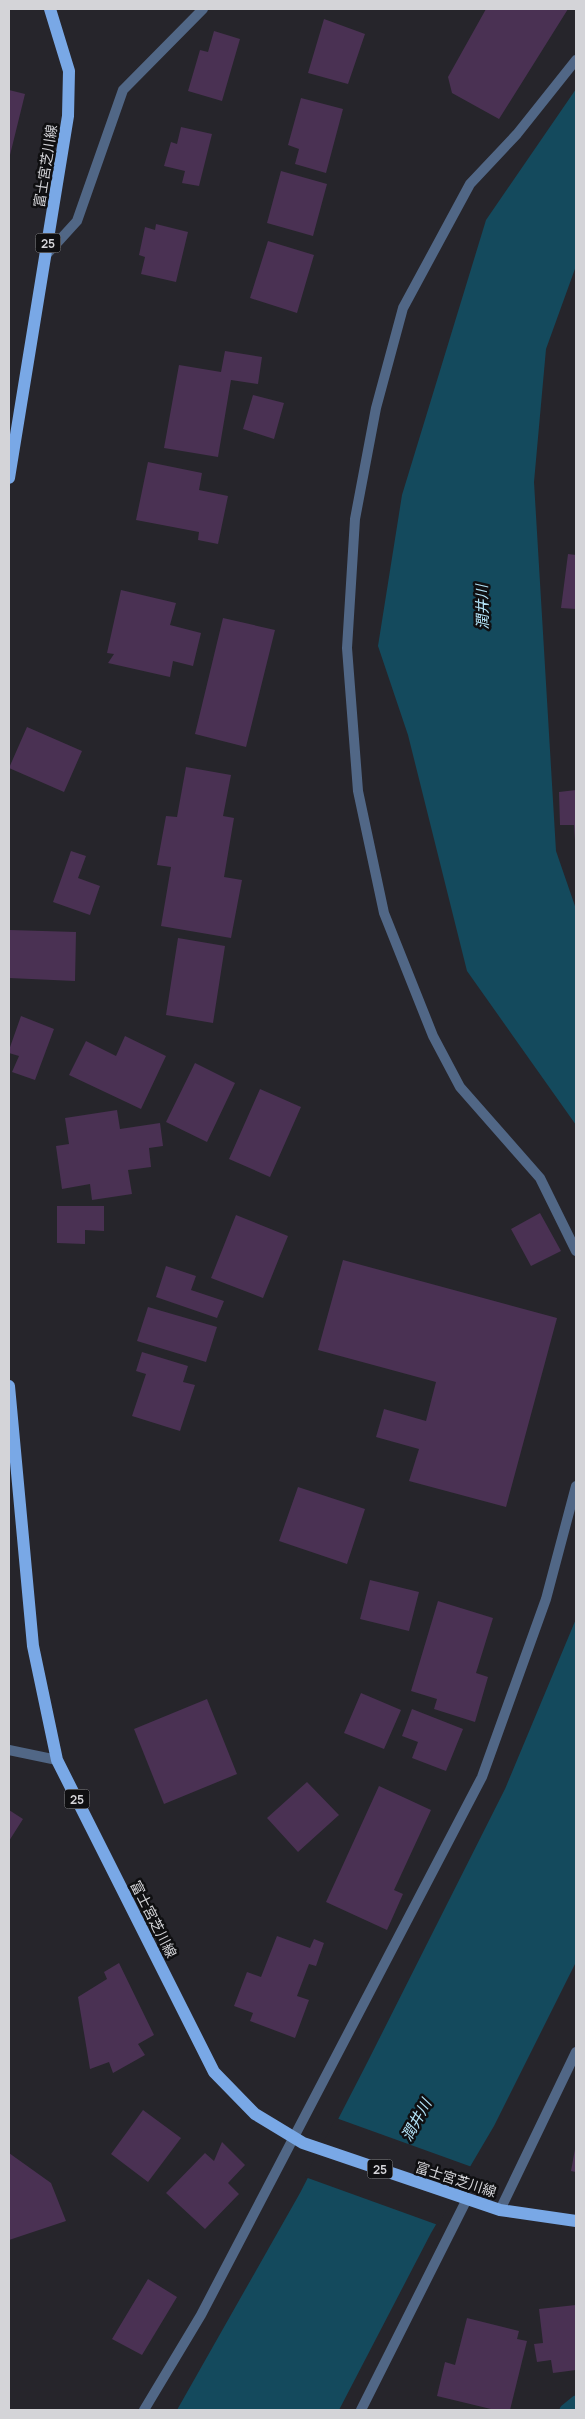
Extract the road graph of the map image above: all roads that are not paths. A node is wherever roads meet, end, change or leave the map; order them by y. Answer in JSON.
{"nodes":[{"id":1,"x":50,"y":9,"type":"edge"},
{"id":2,"x":203,"y":9,"type":"edge"},
{"id":3,"x":576,"y":60,"type":"edge"},
{"id":4,"x":46,"y":255,"type":"junction"},
{"id":5,"x":9,"y":478,"type":"edge"},
{"id":6,"x":576,"y":1251,"type":"edge"},
{"id":7,"x":9,"y":1386,"type":"edge"},
{"id":8,"x":576,"y":1486,"type":"edge"},
{"id":9,"x":9,"y":1750,"type":"edge"},
{"id":10,"x":58,"y":1760,"type":"junction"},
{"id":11,"x":576,"y":2052,"type":"edge"},
{"id":12,"x":298,"y":2140,"type":"junction"},
{"id":13,"x":462,"y":2198,"type":"junction"},
{"id":14,"x":500,"y":2210,"type":"junction"},
{"id":15,"x":576,"y":2221,"type":"edge"},
{"id":16,"x":144,"y":2410,"type":"edge"},
{"id":17,"x":361,"y":2410,"type":"edge"}],
"edges":[{"from":1,"to":4,"type":"main road","name":"富士宮芝川線","number":"25"},
{"from":2,"to":4,"type":"street"},
{"from":3,"to":6,"type":"street"},
{"from":4,"to":5,"type":"main road","name":"富士宮芝川線","number":"25"},
{"from":7,"to":10,"type":"main road","name":"富士宮芝川線","number":"25"},
{"from":8,"to":12,"type":"street"},
{"from":9,"to":10,"type":"street"},
{"from":10,"to":12,"type":"main road","name":"富士宮芝川線","number":"25"},
{"from":11,"to":14,"type":"street"},
{"from":12,"to":13,"type":"main road","name":"富士宮芝川線","number":"25"},
{"from":12,"to":16,"type":"street"},
{"from":13,"to":14,"type":"main road","name":"富士宮芝川線","number":"25"},
{"from":13,"to":17,"type":"street"},
{"from":14,"to":15,"type":"main road","name":"富士宮芝川線","number":"25"}]}
